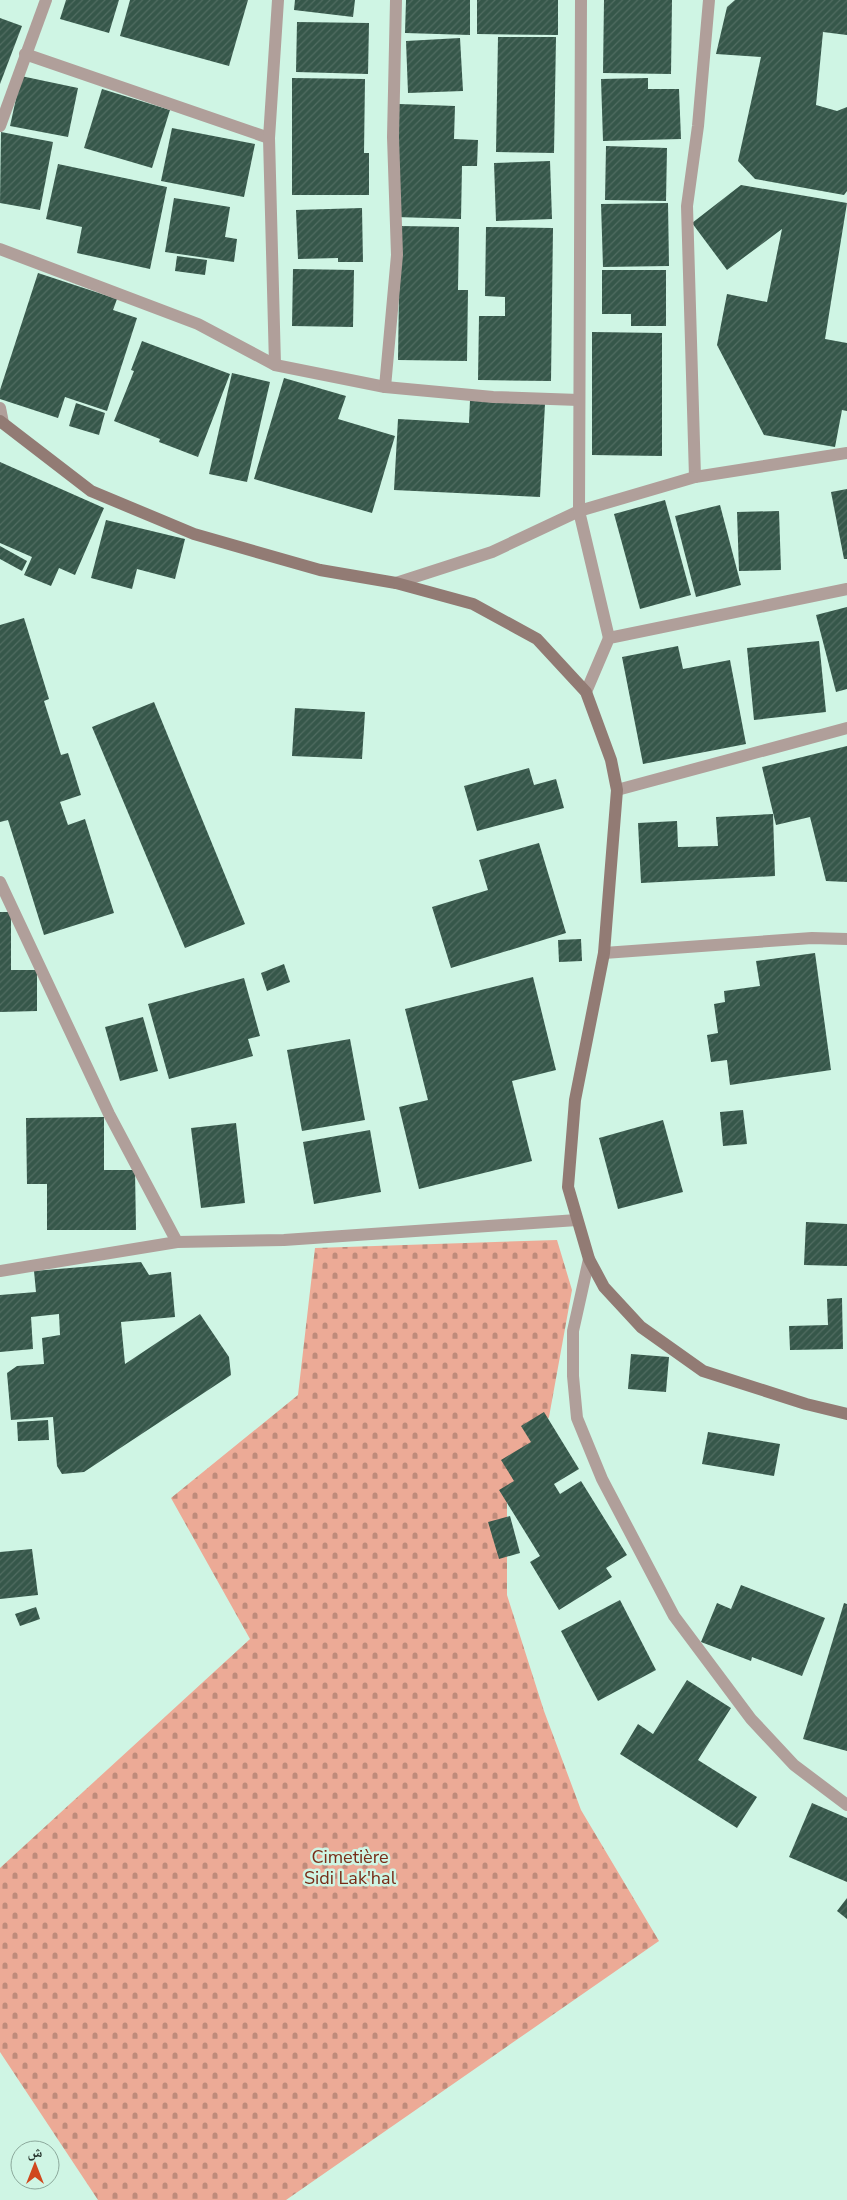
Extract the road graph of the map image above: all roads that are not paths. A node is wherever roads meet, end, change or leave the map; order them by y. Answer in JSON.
{"nodes":[{"id":1,"x":46,"y":0,"type":"edge"},
{"id":2,"x":278,"y":0,"type":"edge"},
{"id":3,"x":396,"y":0,"type":"edge"},
{"id":4,"x":581,"y":0,"type":"edge"},
{"id":5,"x":709,"y":0,"type":"edge"},
{"id":6,"x":25,"y":54,"type":"junction"},
{"id":7,"x":0,"y":126,"type":"edge"},
{"id":8,"x":269,"y":138,"type":"junction"},
{"id":9,"x":0,"y":249,"type":"edge"},
{"id":10,"x":275,"y":365,"type":"junction"},
{"id":11,"x":385,"y":387,"type":"junction"},
{"id":12,"x":579,"y":400,"type":"junction"},
{"id":13,"x":0,"y":408,"type":"edge"},
{"id":14,"x":2,"y":422,"type":"edge"},
{"id":15,"x":847,"y":453,"type":"edge"},
{"id":16,"x":695,"y":477,"type":"junction"},
{"id":17,"x":579,"y":511,"type":"junction"},
{"id":18,"x":396,"y":583,"type":"junction"},
{"id":19,"x":847,"y":589,"type":"edge"},
{"id":20,"x":609,"y":638,"type":"junction"},
{"id":21,"x":586,"y":692,"type":"junction"},
{"id":22,"x":847,"y":728,"type":"edge"},
{"id":23,"x":616,"y":790,"type":"junction"},
{"id":24,"x":0,"y":882,"type":"edge"},
{"id":25,"x":847,"y":939,"type":"edge"},
{"id":26,"x":604,"y":953,"type":"junction"},
{"id":27,"x":577,"y":1220,"type":"junction"},
{"id":28,"x":177,"y":1242,"type":"junction"},
{"id":29,"x":589,"y":1259,"type":"junction"},
{"id":30,"x":0,"y":1271,"type":"edge"},
{"id":31,"x":847,"y":1414,"type":"edge"},
{"id":32,"x":847,"y":1805,"type":"edge"}],
"edges":[{"from":1,"to":6,"type":"street"},
{"from":2,"to":8,"type":"street"},
{"from":3,"to":11,"type":"street"},
{"from":4,"to":12,"type":"street"},
{"from":5,"to":16,"type":"street"},
{"from":6,"to":7,"type":"street"},
{"from":6,"to":8,"type":"street"},
{"from":8,"to":10,"type":"street"},
{"from":9,"to":10,"type":"street"},
{"from":10,"to":11,"type":"street"},
{"from":11,"to":12,"type":"street"},
{"from":12,"to":17,"type":"street"},
{"from":13,"to":14,"type":"street"},
{"from":14,"to":18,"type":"main road"},
{"from":15,"to":16,"type":"street"},
{"from":16,"to":17,"type":"street"},
{"from":17,"to":18,"type":"street"},
{"from":17,"to":20,"type":"street"},
{"from":18,"to":21,"type":"main road"},
{"from":19,"to":20,"type":"street"},
{"from":20,"to":21,"type":"street"},
{"from":21,"to":23,"type":"main road"},
{"from":22,"to":23,"type":"street"},
{"from":23,"to":26,"type":"main road"},
{"from":24,"to":28,"type":"street"},
{"from":25,"to":26,"type":"street"},
{"from":26,"to":27,"type":"main road"},
{"from":27,"to":28,"type":"street"},
{"from":27,"to":29,"type":"main road"},
{"from":28,"to":30,"type":"street"},
{"from":29,"to":31,"type":"main road"},
{"from":29,"to":32,"type":"street"}]}
